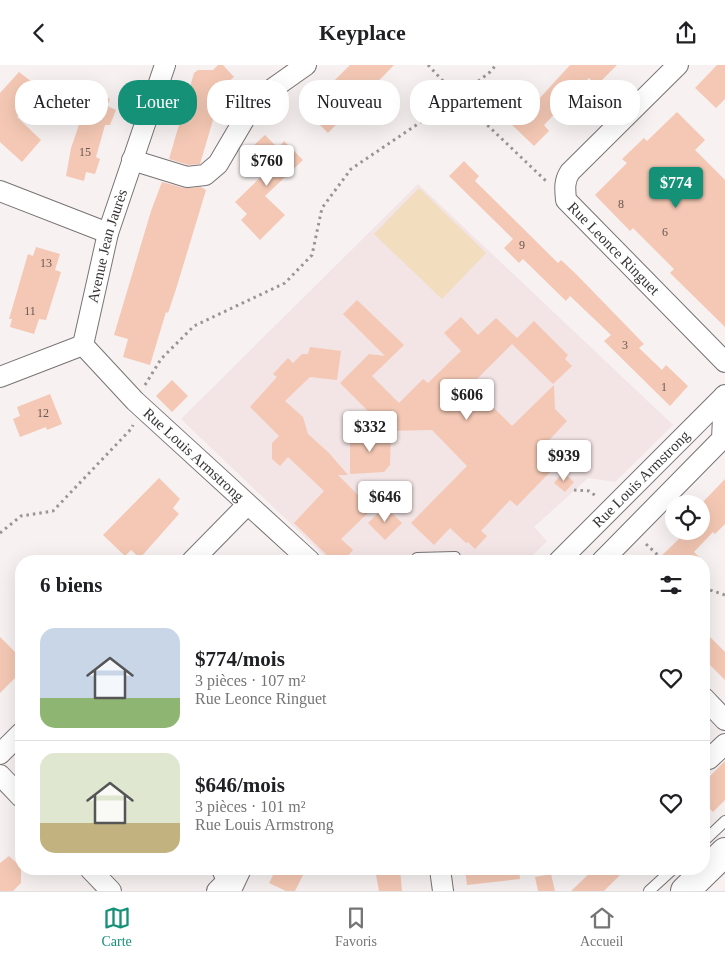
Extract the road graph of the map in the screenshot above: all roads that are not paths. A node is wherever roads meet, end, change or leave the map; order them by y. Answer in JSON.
{"nodes":[{"id":1,"x":165,"y":65,"type":"edge"},
{"id":2,"x":306,"y":65,"type":"edge"},
{"id":3,"x":678,"y":65,"type":"edge"},
{"id":4,"x":132,"y":159,"type":"junction"},
{"id":5,"x":0,"y":191,"type":"edge"},
{"id":6,"x":108,"y":233,"type":"junction"},
{"id":7,"x":83,"y":345,"type":"junction"},
{"id":8,"x":725,"y":362,"type":"edge"},
{"id":9,"x":0,"y":377,"type":"edge"},
{"id":10,"x":724,"y":396,"type":"edge"},
{"id":11,"x":248,"y":505,"type":"junction"},
{"id":12,"x":198,"y":555,"type":"edge"},
{"id":13,"x":303,"y":555,"type":"edge"},
{"id":14,"x":565,"y":555,"type":"edge"},
{"id":15,"x":608,"y":555,"type":"edge"},
{"id":16,"x":710,"y":704,"type":"edge"},
{"id":17,"x":725,"y":720,"type":"edge"},
{"id":18,"x":15,"y":739,"type":"edge"},
{"id":19,"x":725,"y":744,"type":"edge"},
{"id":20,"x":0,"y":755,"type":"edge"},
{"id":21,"x":710,"y":758,"type":"edge"},
{"id":22,"x":0,"y":775,"type":"edge"},
{"id":23,"x":15,"y":791,"type":"edge"},
{"id":24,"x":725,"y":821,"type":"edge"},
{"id":25,"x":710,"y":835,"type":"edge"},
{"id":26,"x":725,"y":852,"type":"edge"},
{"id":27,"x":710,"y":867,"type":"edge"},
{"id":28,"x":96,"y":875,"type":"edge"},
{"id":29,"x":224,"y":875,"type":"edge"},
{"id":30,"x":238,"y":875,"type":"edge"},
{"id":31,"x":441,"y":875,"type":"edge"},
{"id":32,"x":667,"y":875,"type":"edge"},
{"id":33,"x":701,"y":875,"type":"edge"},
{"id":34,"x":111,"y":891,"type":"edge"},
{"id":35,"x":217,"y":891,"type":"edge"},
{"id":36,"x":228,"y":891,"type":"edge"},
{"id":37,"x":443,"y":891,"type":"edge"},
{"id":38,"x":649,"y":891,"type":"edge"},
{"id":39,"x":685,"y":891,"type":"edge"}],
"edges":[{"from":1,"to":4,"type":"street","name":"Avenue Jean Jaurès"},
{"from":2,"to":4,"type":"street"},
{"from":3,"to":8,"type":"street","name":"Rue Leonce Ringuet"},
{"from":4,"to":6,"type":"street","name":"Avenue Jean Jaurès"},
{"from":5,"to":6,"type":"street"},
{"from":6,"to":7,"type":"street","name":"Avenue Jean Jaurès"},
{"from":7,"to":9,"type":"street"},
{"from":7,"to":11,"type":"street","name":"Rue Louis Armstrong"},
{"from":10,"to":14,"type":"street","name":"Rue Louis Armstrong"},
{"from":10,"to":15,"type":"street","name":"Rue Louis Armstrong"},
{"from":11,"to":12,"type":"street"},
{"from":11,"to":13,"type":"street","name":"Rue Louis Armstrong"},
{"from":16,"to":17,"type":"street"},
{"from":18,"to":20,"type":"street"},
{"from":19,"to":21,"type":"street"},
{"from":22,"to":23,"type":"street"},
{"from":24,"to":25,"type":"lane"},
{"from":26,"to":27,"type":"street"},
{"from":28,"to":34,"type":"street"},
{"from":29,"to":35,"type":"street"},
{"from":30,"to":36,"type":"street"},
{"from":31,"to":37,"type":"street"},
{"from":32,"to":38,"type":"lane"},
{"from":33,"to":39,"type":"street"}]}
